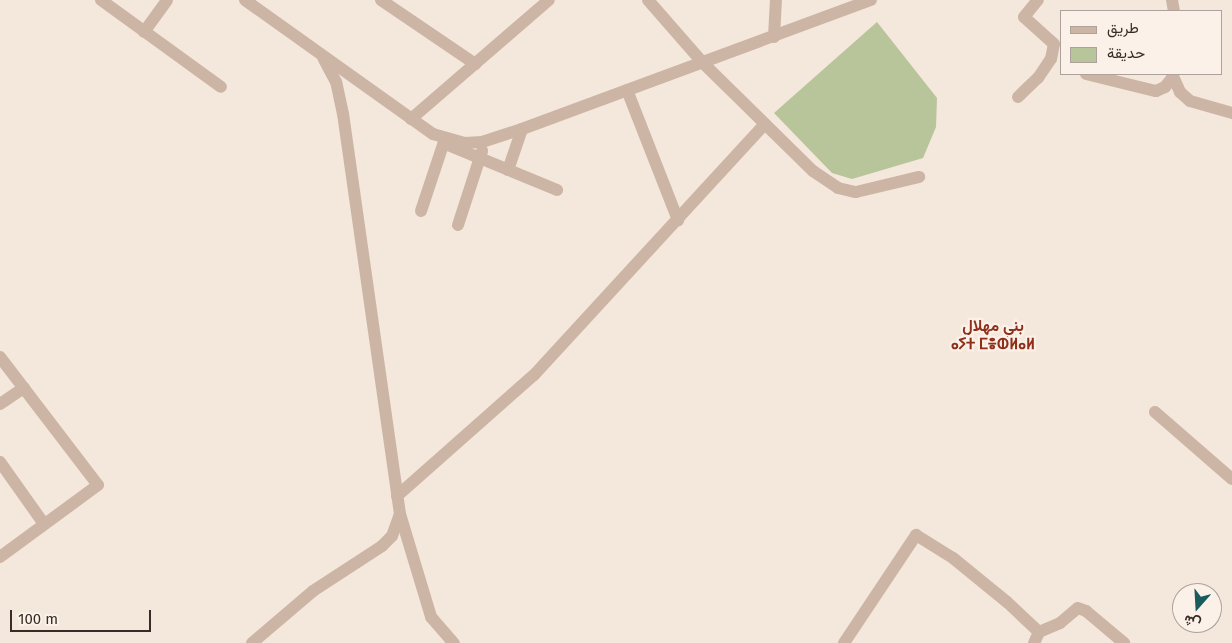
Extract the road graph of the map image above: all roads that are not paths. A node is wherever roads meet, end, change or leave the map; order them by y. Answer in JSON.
{"nodes":[{"id":1,"x":102,"y":0,"type":"edge"},
{"id":2,"x":167,"y":0,"type":"edge"},
{"id":3,"x":245,"y":0,"type":"edge"},
{"id":4,"x":381,"y":0,"type":"edge"},
{"id":5,"x":648,"y":0,"type":"edge"},
{"id":6,"x":776,"y":0,"type":"edge"},
{"id":7,"x":871,"y":0,"type":"edge"},
{"id":8,"x":1038,"y":0,"type":"edge"},
{"id":9,"x":541,"y":3,"type":"edge"},
{"id":10,"x":144,"y":32,"type":"junction"},
{"id":11,"x":774,"y":37,"type":"junction"},
{"id":12,"x":312,"y":47,"type":"junction"},
{"id":13,"x":1056,"y":62,"type":"edge"},
{"id":14,"x":703,"y":63,"type":"junction"},
{"id":15,"x":475,"y":64,"type":"junction"},
{"id":16,"x":345,"y":70,"type":"junction"},
{"id":17,"x":1090,"y":75,"type":"edge"},
{"id":18,"x":1172,"y":76,"type":"edge"},
{"id":19,"x":336,"y":82,"type":"junction"},
{"id":20,"x":221,"y":87,"type":"dead end"},
{"id":21,"x":627,"y":90,"type":"junction"},
{"id":22,"x":1018,"y":97,"type":"dead end"},
{"id":23,"x":1232,"y":112,"type":"edge"},
{"id":24,"x":410,"y":118,"type":"junction"},
{"id":25,"x":765,"y":124,"type":"junction"},
{"id":26,"x":522,"y":129,"type":"junction"},
{"id":27,"x":444,"y":141,"type":"junction"},
{"id":28,"x":482,"y":142,"type":"junction"},
{"id":29,"x":482,"y":158,"type":"junction"},
{"id":30,"x":508,"y":170,"type":"junction"},
{"id":31,"x":919,"y":177,"type":"dead end"},
{"id":32,"x":557,"y":190,"type":"dead end"},
{"id":33,"x":421,"y":211,"type":"dead end"},
{"id":34,"x":678,"y":220,"type":"junction"},
{"id":35,"x":458,"y":225,"type":"dead end"},
{"id":36,"x":0,"y":357,"type":"edge"},
{"id":37,"x":24,"y":388,"type":"junction"},
{"id":38,"x":0,"y":404,"type":"edge"},
{"id":39,"x":1155,"y":412,"type":"dead end"},
{"id":40,"x":0,"y":462,"type":"edge"},
{"id":41,"x":4,"y":476,"type":"edge"},
{"id":42,"x":1232,"y":479,"type":"edge"},
{"id":43,"x":397,"y":496,"type":"junction"},
{"id":44,"x":400,"y":514,"type":"junction"},
{"id":45,"x":44,"y":524,"type":"junction"},
{"id":46,"x":382,"y":546,"type":"junction"},
{"id":47,"x":408,"y":549,"type":"junction"},
{"id":48,"x":0,"y":557,"type":"edge"},
{"id":49,"x":1036,"y":638,"type":"edge"},
{"id":50,"x":252,"y":643,"type":"edge"},
{"id":51,"x":454,"y":643,"type":"edge"},
{"id":52,"x":844,"y":643,"type":"edge"},
{"id":53,"x":1124,"y":643,"type":"edge"}],
"edges":[{"from":1,"to":10,"type":"street"},
{"from":2,"to":10,"type":"street"},
{"from":3,"to":12,"type":"street"},
{"from":4,"to":15,"type":"street"},
{"from":5,"to":14,"type":"street"},
{"from":6,"to":11,"type":"street"},
{"from":7,"to":11,"type":"street"},
{"from":8,"to":13,"type":"street"},
{"from":9,"to":15,"type":"street"},
{"from":10,"to":20,"type":"street"},
{"from":11,"to":14,"type":"street"},
{"from":12,"to":16,"type":"street"},
{"from":12,"to":19,"type":"street"},
{"from":13,"to":22,"type":"street"},
{"from":14,"to":21,"type":"street"},
{"from":14,"to":25,"type":"street"},
{"from":15,"to":24,"type":"street"},
{"from":16,"to":19,"type":"street"},
{"from":16,"to":24,"type":"street"},
{"from":17,"to":18,"type":"street"},
{"from":18,"to":23,"type":"street"},
{"from":19,"to":43,"type":"street"},
{"from":21,"to":26,"type":"street"},
{"from":21,"to":34,"type":"street"},
{"from":24,"to":27,"type":"street"},
{"from":25,"to":31,"type":"street"},
{"from":25,"to":34,"type":"street"},
{"from":26,"to":28,"type":"street"},
{"from":26,"to":30,"type":"street"},
{"from":27,"to":28,"type":"street"},
{"from":27,"to":29,"type":"street"},
{"from":27,"to":33,"type":"street"},
{"from":28,"to":29,"type":"street"},
{"from":29,"to":30,"type":"street"},
{"from":29,"to":35,"type":"street"},
{"from":30,"to":32,"type":"street"},
{"from":34,"to":43,"type":"street"},
{"from":36,"to":37,"type":"street"},
{"from":37,"to":38,"type":"street"},
{"from":37,"to":45,"type":"street"},
{"from":39,"to":42,"type":"street"},
{"from":40,"to":41,"type":"street"},
{"from":41,"to":45,"type":"street"},
{"from":43,"to":44,"type":"street"},
{"from":44,"to":46,"type":"street"},
{"from":44,"to":47,"type":"street"},
{"from":45,"to":48,"type":"street"},
{"from":46,"to":47,"type":"street"},
{"from":46,"to":50,"type":"street"},
{"from":47,"to":51,"type":"street"},
{"from":49,"to":52,"type":"street"},
{"from":49,"to":53,"type":"street"}]}
